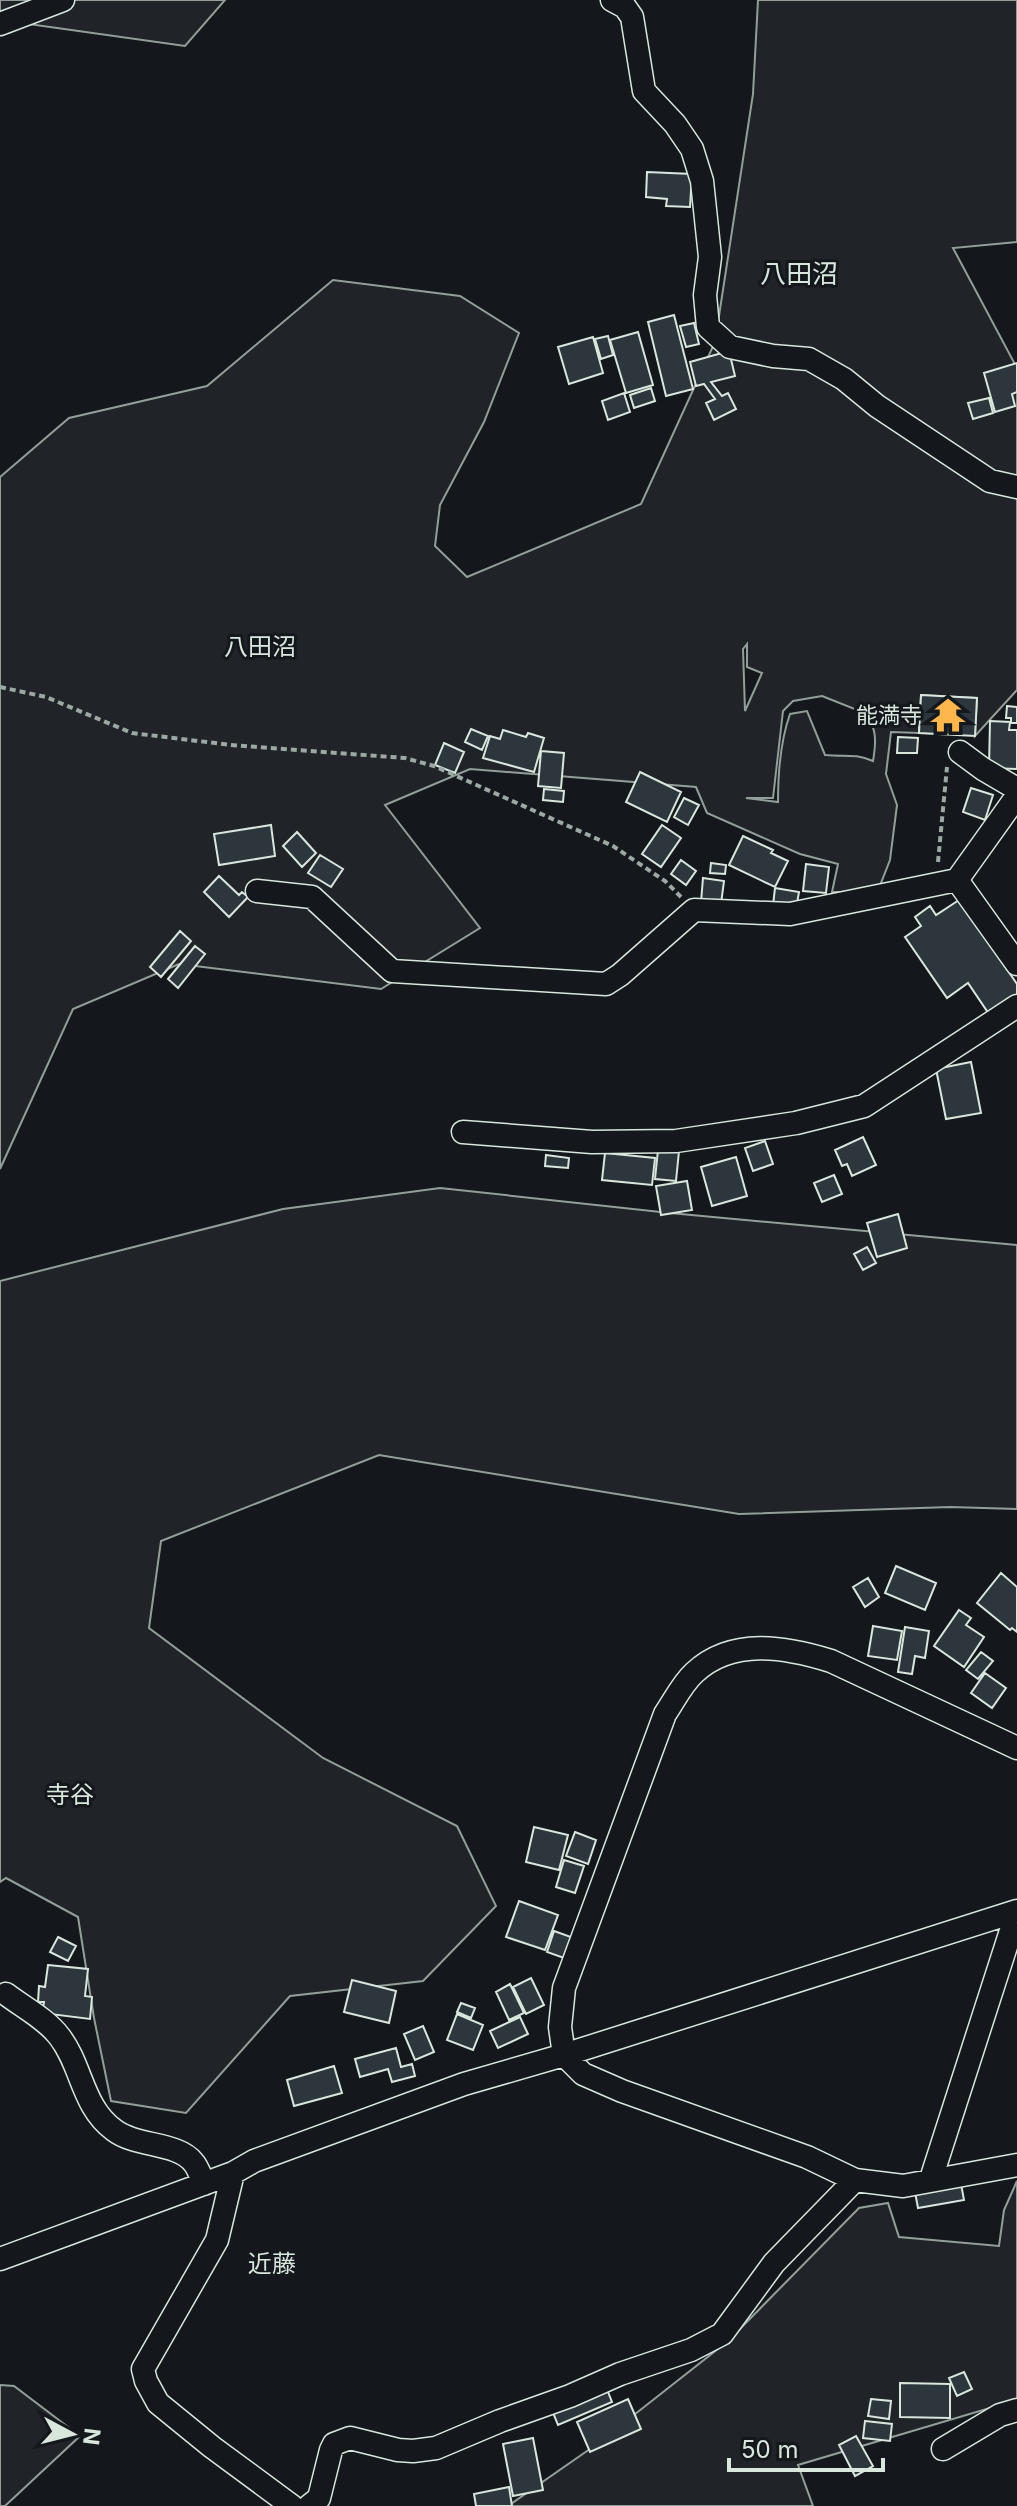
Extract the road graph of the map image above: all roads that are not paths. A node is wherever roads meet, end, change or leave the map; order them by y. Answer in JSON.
{"nodes":[{"id":1,"x":63,"y":0,"type":"edge"},
{"id":2,"x":612,"y":0,"type":"edge"},
{"id":3,"x":0,"y":24,"type":"edge"},
{"id":4,"x":1017,"y":487,"type":"edge"},
{"id":5,"x":954,"y":758,"type":"road end"},
{"id":6,"x":1017,"y":789,"type":"edge"},
{"id":7,"x":1017,"y":796,"type":"edge"},
{"id":8,"x":946,"y":882,"type":"junction"},
{"id":9,"x":257,"y":891,"type":"dead end"},
{"id":10,"x":1017,"y":964,"type":"edge"},
{"id":11,"x":1017,"y":1006,"type":"edge"},
{"id":12,"x":463,"y":1132,"type":"dead end"},
{"id":13,"x":1017,"y":1748,"type":"edge"},
{"id":14,"x":1017,"y":1911,"type":"edge"},
{"id":15,"x":6,"y":1994,"type":"dead end"},
{"id":16,"x":564,"y":2055,"type":"junction"},
{"id":17,"x":1017,"y":2165,"type":"edge"},
{"id":18,"x":233,"y":2173,"type":"junction"},
{"id":19,"x":931,"y":2179,"type":"junction"},
{"id":20,"x":855,"y":2180,"type":"junction"},
{"id":21,"x":204,"y":2184,"type":"junction"},
{"id":22,"x":0,"y":2259,"type":"edge"},
{"id":23,"x":1017,"y":2410,"type":"edge"},
{"id":24,"x":943,"y":2449,"type":"dead end"},
{"id":25,"x":292,"y":2506,"type":"edge"},
{"id":26,"x":309,"y":2506,"type":"edge"}],
"edges":[{"from":1,"to":3,"type":"street"},
{"from":2,"to":4,"type":"street"},
{"from":5,"to":6,"type":"street"},
{"from":7,"to":8,"type":"street"},
{"from":8,"to":9,"type":"street"},
{"from":8,"to":10,"type":"street"},
{"from":11,"to":12,"type":"street"},
{"from":13,"to":16,"type":"street"},
{"from":14,"to":16,"type":"street"},
{"from":14,"to":19,"type":"street"},
{"from":15,"to":21,"type":"street"},
{"from":16,"to":18,"type":"street"},
{"from":16,"to":20,"type":"street"},
{"from":17,"to":19,"type":"street"},
{"from":18,"to":21,"type":"street"},
{"from":18,"to":25,"type":"street"},
{"from":19,"to":20,"type":"street"},
{"from":20,"to":26,"type":"street"},
{"from":21,"to":22,"type":"street"},
{"from":23,"to":24,"type":"street"}]}
